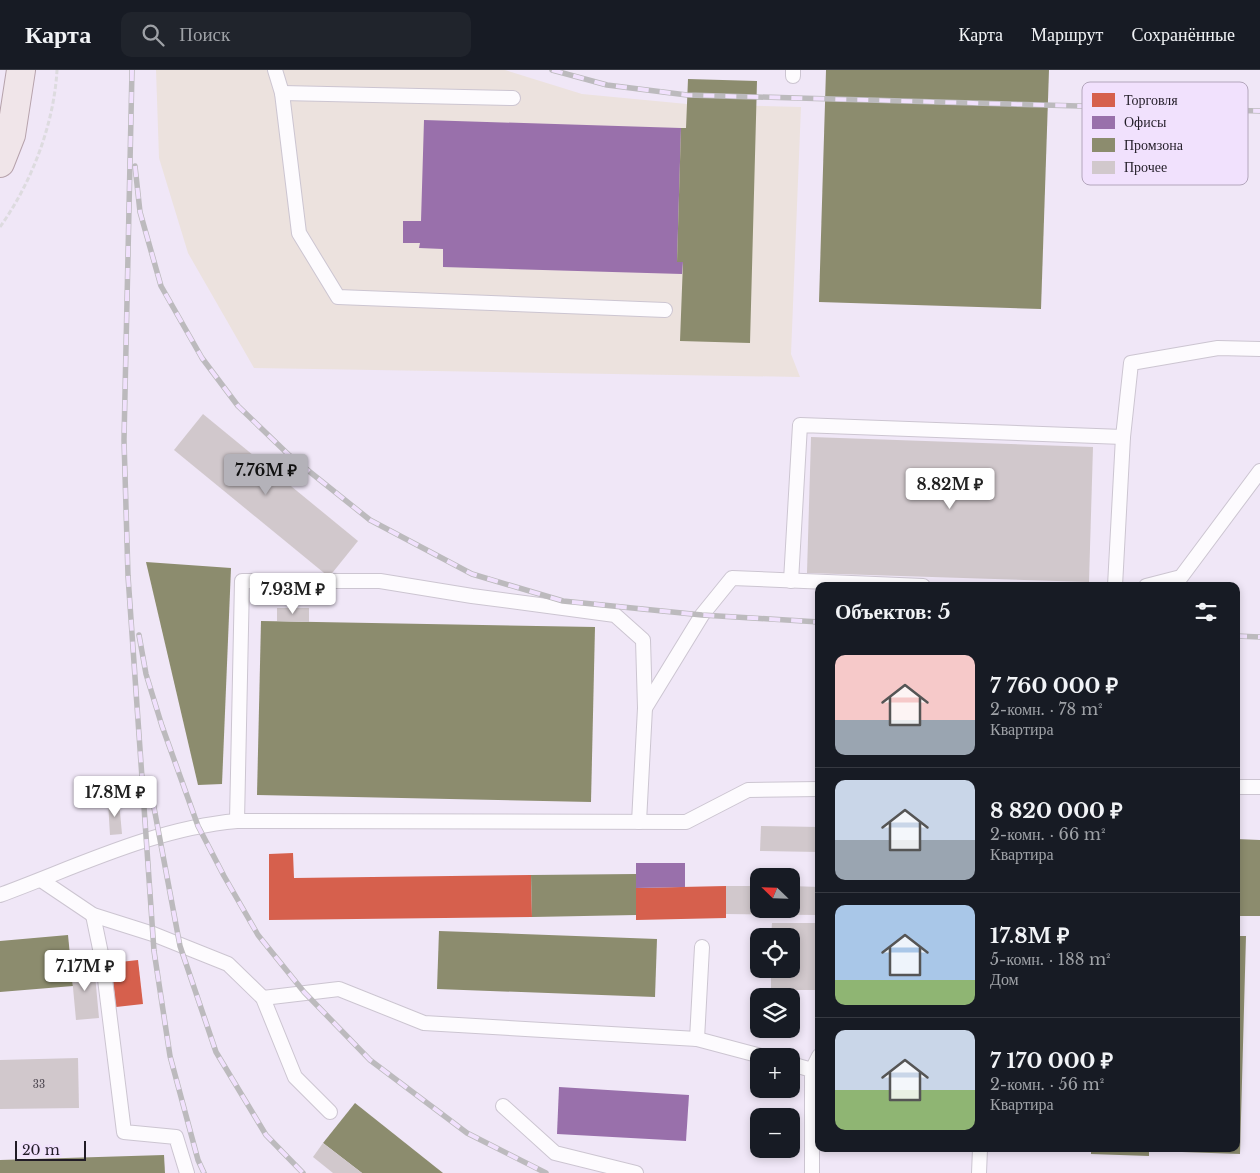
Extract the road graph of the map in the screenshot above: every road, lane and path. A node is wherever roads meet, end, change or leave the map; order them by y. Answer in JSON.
{"nodes":[{"id":1,"x":21,"y":70,"type":"edge"},
{"id":2,"x":57,"y":70,"type":"edge"},
{"id":3,"x":275,"y":70,"type":"edge"},
{"id":4,"x":282,"y":93,"type":"junction"},
{"id":5,"x":513,"y":98,"type":"dead end"},
{"id":6,"x":0,"y":163,"type":"edge"},
{"id":7,"x":0,"y":226,"type":"edge"},
{"id":8,"x":665,"y":310,"type":"dead end"},
{"id":9,"x":1260,"y":349,"type":"edge"},
{"id":10,"x":1124,"y":437,"type":"junction"},
{"id":11,"x":1260,"y":471,"type":"edge"},
{"id":12,"x":791,"y":581,"type":"junction"},
{"id":13,"x":817,"y":582,"type":"edge"},
{"id":14,"x":1115,"y":582,"type":"edge"},
{"id":15,"x":1162,"y":582,"type":"edge"},
{"id":16,"x":645,"y":708,"type":"junction"},
{"id":17,"x":1240,"y":787,"type":"edge"},
{"id":18,"x":1260,"y":787,"type":"edge"},
{"id":19,"x":815,"y":789,"type":"edge"},
{"id":20,"x":237,"y":821,"type":"junction"},
{"id":21,"x":639,"y":822,"type":"junction"},
{"id":22,"x":41,"y":880,"type":"junction"},
{"id":23,"x":0,"y":895,"type":"edge"},
{"id":24,"x":93,"y":915,"type":"junction"},
{"id":25,"x":702,"y":947,"type":"dead end"},
{"id":26,"x":263,"y":998,"type":"junction"},
{"id":27,"x":697,"y":1039,"type":"junction"},
{"id":28,"x":750,"y":1053,"type":"edge"},
{"id":29,"x":815,"y":1064,"type":"edge"},
{"id":30,"x":800,"y":1067,"type":"edge"},
{"id":31,"x":812,"y":1070,"type":"junction"},
{"id":32,"x":503,"y":1106,"type":"dead end"},
{"id":33,"x":330,"y":1112,"type":"dead end"},
{"id":34,"x":980,"y":1152,"type":"edge"},
{"id":35,"x":187,"y":1173,"type":"edge"},
{"id":36,"x":636,"y":1173,"type":"edge"},
{"id":37,"x":812,"y":1173,"type":"edge"},
{"id":38,"x":979,"y":1173,"type":"edge"}],
"edges":[{"from":1,"to":6,"type":"main road"},
{"from":2,"to":7,"type":"path"},
{"from":3,"to":4,"type":"lane"},
{"from":4,"to":5,"type":"lane"},
{"from":4,"to":8,"type":"lane"},
{"from":9,"to":10,"type":"lane"},
{"from":10,"to":12,"type":"lane"},
{"from":10,"to":14,"type":"lane"},
{"from":11,"to":15,"type":"lane"},
{"from":12,"to":13,"type":"lane"},
{"from":12,"to":16,"type":"lane"},
{"from":16,"to":20,"type":"lane"},
{"from":16,"to":21,"type":"lane"},
{"from":17,"to":18,"type":"lane"},
{"from":19,"to":21,"type":"lane"},
{"from":20,"to":21,"type":"lane"},
{"from":20,"to":22,"type":"lane"},
{"from":22,"to":23,"type":"lane"},
{"from":22,"to":24,"type":"lane"},
{"from":24,"to":26,"type":"lane"},
{"from":24,"to":35,"type":"lane"},
{"from":25,"to":27,"type":"lane"},
{"from":26,"to":27,"type":"lane"},
{"from":26,"to":33,"type":"lane"},
{"from":27,"to":28,"type":"lane"},
{"from":29,"to":31,"type":"lane"},
{"from":30,"to":31,"type":"lane"},
{"from":31,"to":37,"type":"lane"},
{"from":32,"to":36,"type":"lane"},
{"from":34,"to":38,"type":"lane"}]}
